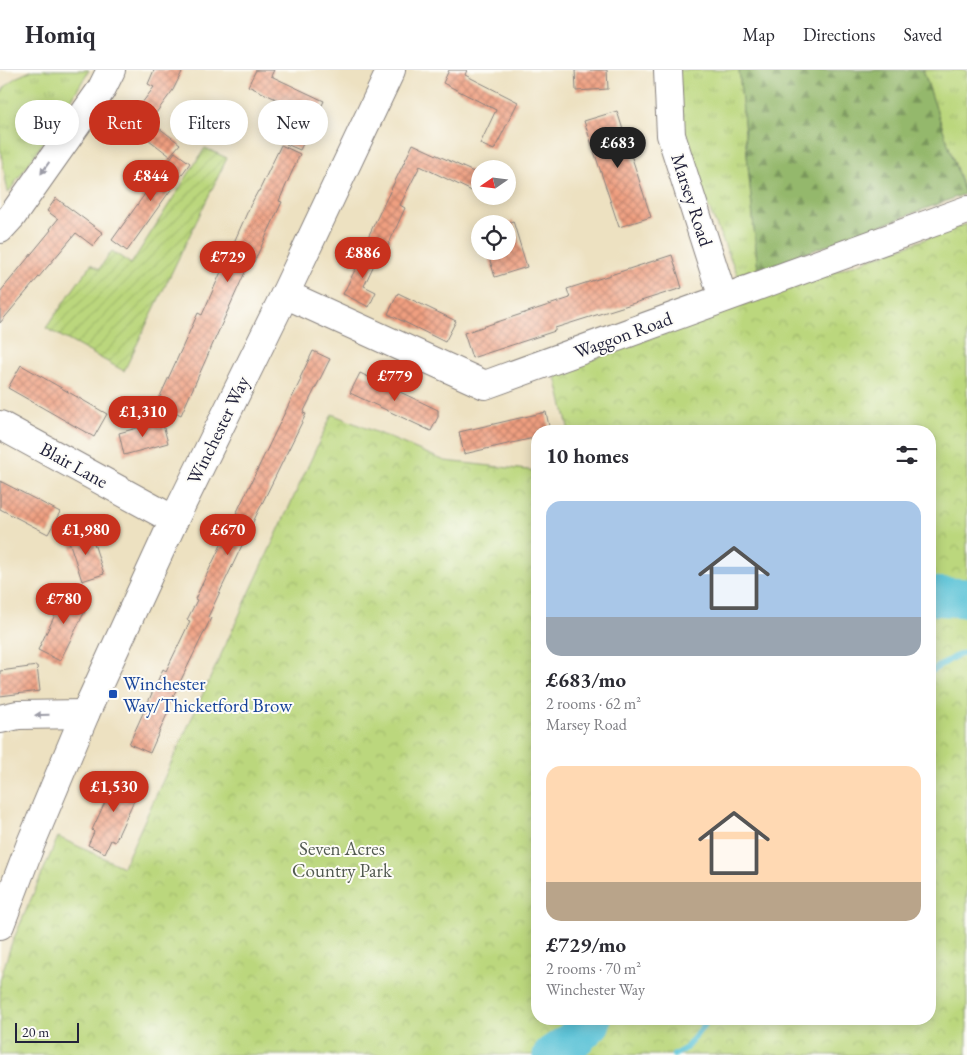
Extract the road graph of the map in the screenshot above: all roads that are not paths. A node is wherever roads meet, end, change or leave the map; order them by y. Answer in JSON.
{"nodes":[{"id":1,"x":111,"y":70,"type":"edge"},
{"id":2,"x":391,"y":70,"type":"edge"},
{"id":3,"x":668,"y":70,"type":"edge"},
{"id":4,"x":967,"y":210,"type":"edge"},
{"id":5,"x":0,"y":229,"type":"edge"},
{"id":6,"x":285,"y":294,"type":"junction"},
{"id":7,"x":723,"y":298,"type":"junction"},
{"id":8,"x":0,"y":425,"type":"edge"},
{"id":9,"x":174,"y":520,"type":"junction"},
{"id":10,"x":85,"y":714,"type":"junction"},
{"id":11,"x":0,"y":719,"type":"edge"},
{"id":12,"x":0,"y":924,"type":"edge"}],
"edges":[{"from":1,"to":5,"type":"street","one_way":true},
{"from":2,"to":6,"type":"street","name":"Winchester Way"},
{"from":3,"to":7,"type":"street","name":"Marsey Road"},
{"from":4,"to":7,"type":"street","name":"Waggon Road"},
{"from":6,"to":7,"type":"street","name":"Waggon Road"},
{"from":6,"to":9,"type":"street","name":"Winchester Way"},
{"from":8,"to":9,"type":"street","name":"Blair Lane"},
{"from":9,"to":10,"type":"street","name":"Winchester Way"},
{"from":10,"to":11,"type":"street","one_way":true},
{"from":10,"to":12,"type":"street","name":"Winchester Way"}]}
